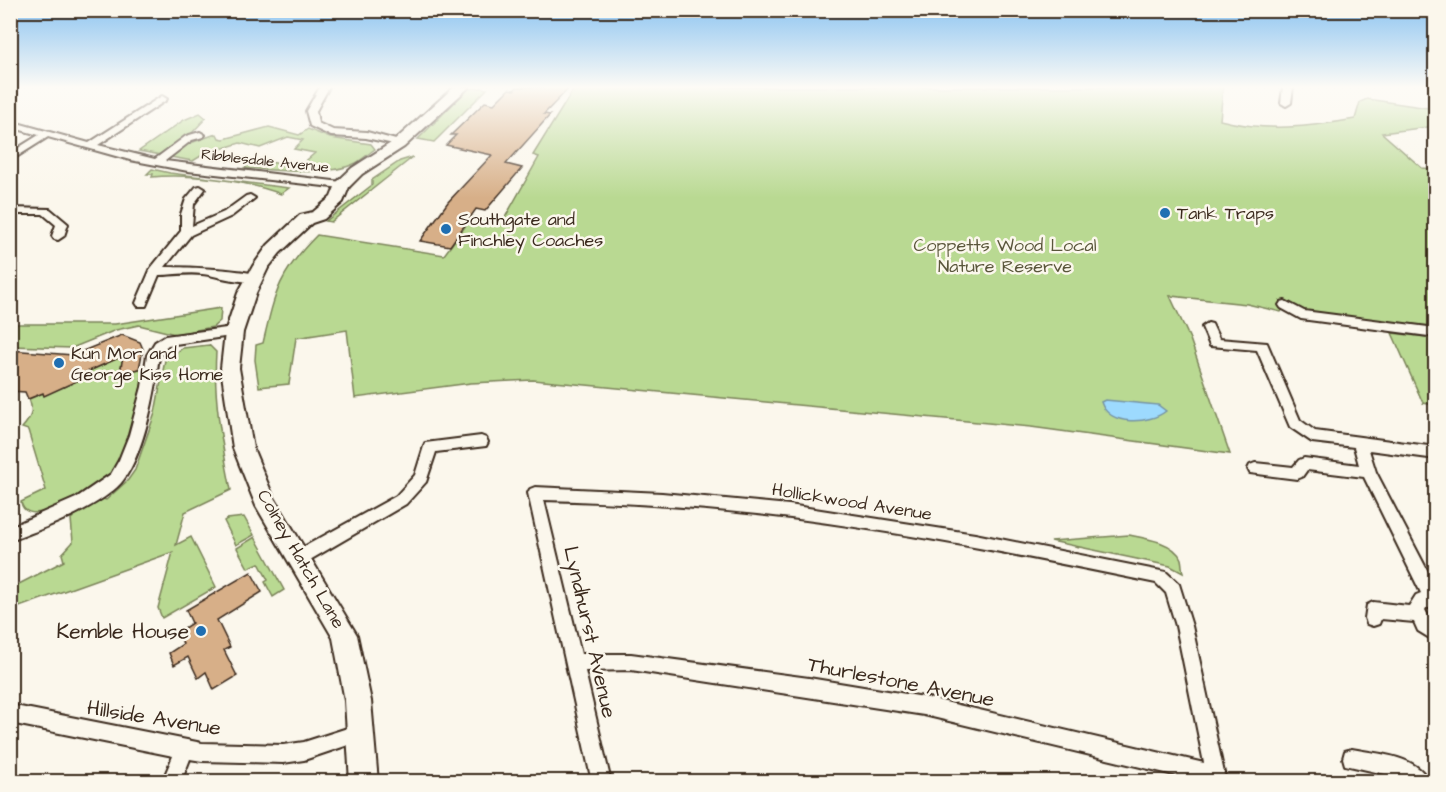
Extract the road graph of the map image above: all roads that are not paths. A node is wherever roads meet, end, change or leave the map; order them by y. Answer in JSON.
{"nodes":[{"id":1,"x":10,"y":124,"type":"edge"},
{"id":2,"x":124,"y":124,"type":"edge"},
{"id":3,"x":313,"y":124,"type":"edge"},
{"id":4,"x":421,"y":124,"type":"edge"},
{"id":5,"x":45,"y":135,"type":"junction"},
{"id":6,"x":200,"y":135,"type":"dead end"},
{"id":7,"x":399,"y":144,"type":"junction"},
{"id":8,"x":89,"y":147,"type":"junction"},
{"id":9,"x":10,"y":158,"type":"edge"},
{"id":10,"x":157,"y":162,"type":"junction"},
{"id":11,"x":342,"y":185,"type":"junction"},
{"id":12,"x":200,"y":189,"type":"dead end"},
{"id":13,"x":250,"y":198,"type":"dead end"},
{"id":14,"x":10,"y":212,"type":"edge"},
{"id":15,"x":187,"y":232,"type":"junction"},
{"id":16,"x":58,"y":236,"type":"dead end"},
{"id":17,"x":155,"y":271,"type":"junction"},
{"id":18,"x":255,"y":277,"type":"junction"},
{"id":19,"x":142,"y":303,"type":"dead end"},
{"id":20,"x":1285,"y":305,"type":"dead end"},
{"id":21,"x":1208,"y":327,"type":"dead end"},
{"id":22,"x":234,"y":332,"type":"junction"},
{"id":23,"x":1436,"y":333,"type":"edge"},
{"id":24,"x":481,"y":442,"type":"dead end"},
{"id":25,"x":1360,"y":444,"type":"junction"},
{"id":26,"x":1436,"y":453,"type":"edge"},
{"id":27,"x":1255,"y":469,"type":"dead end"},
{"id":28,"x":1369,"y":472,"type":"junction"},
{"id":29,"x":535,"y":493,"type":"joint"},
{"id":30,"x":10,"y":534,"type":"edge"},
{"id":31,"x":297,"y":559,"type":"junction"},
{"id":32,"x":1434,"y":600,"type":"edge"},
{"id":33,"x":1417,"y":615,"type":"junction"},
{"id":34,"x":1373,"y":618,"type":"dead end"},
{"id":35,"x":1436,"y":634,"type":"edge"},
{"id":36,"x":574,"y":663,"type":"junction"},
{"id":37,"x":10,"y":714,"type":"edge"},
{"id":38,"x":360,"y":733,"type":"junction"},
{"id":39,"x":185,"y":750,"type":"junction"},
{"id":40,"x":1352,"y":758,"type":"dead end"},
{"id":41,"x":1216,"y":778,"type":"edge"},
{"id":42,"x":171,"y":782,"type":"edge"},
{"id":43,"x":364,"y":782,"type":"edge"},
{"id":44,"x":602,"y":782,"type":"edge"},
{"id":45,"x":1420,"y":782,"type":"edge"}],
"edges":[{"from":1,"to":5,"type":"street","name":"Ribblesdale Avenue"},
{"from":2,"to":8,"type":"street"},
{"from":3,"to":7,"type":"street"},
{"from":4,"to":7,"type":"main road"},
{"from":5,"to":8,"type":"street","name":"Ribblesdale Avenue"},
{"from":5,"to":9,"type":"street"},
{"from":6,"to":10,"type":"street"},
{"from":7,"to":11,"type":"main road"},
{"from":8,"to":10,"type":"street","name":"Ribblesdale Avenue"},
{"from":10,"to":11,"type":"street","name":"Ribblesdale Avenue"},
{"from":11,"to":18,"type":"main road","name":"Colney Hatch Lane"},
{"from":12,"to":15,"type":"street"},
{"from":13,"to":15,"type":"street"},
{"from":14,"to":16,"type":"street"},
{"from":15,"to":17,"type":"street"},
{"from":17,"to":18,"type":"street"},
{"from":17,"to":19,"type":"street"},
{"from":18,"to":22,"type":"main road","name":"Colney Hatch Lane"},
{"from":20,"to":23,"type":"street"},
{"from":21,"to":25,"type":"street"},
{"from":22,"to":30,"type":"street"},
{"from":22,"to":31,"type":"main road","name":"Colney Hatch Lane"},
{"from":24,"to":31,"type":"street"},
{"from":25,"to":26,"type":"street"},
{"from":25,"to":28,"type":"street"},
{"from":27,"to":28,"type":"street"},
{"from":28,"to":32,"type":"street"},
{"from":29,"to":36,"type":"street","name":"Lyndhurst Avenue"},
{"from":29,"to":41,"type":"street","name":"Hollickwood Avenue"},
{"from":31,"to":38,"type":"main road","name":"Colney Hatch Lane"},
{"from":32,"to":33,"type":"street"},
{"from":33,"to":34,"type":"street"},
{"from":33,"to":35,"type":"street"},
{"from":36,"to":41,"type":"street","name":"Thurlestone Avenue"},
{"from":36,"to":44,"type":"street","name":"Lyndhurst Avenue"},
{"from":37,"to":39,"type":"street","name":"Hillside Avenue"},
{"from":38,"to":39,"type":"street","name":"Hillside Avenue"},
{"from":38,"to":43,"type":"main road","name":"Colney Hatch Lane"},
{"from":39,"to":42,"type":"street"},
{"from":40,"to":45,"type":"street"}]}
